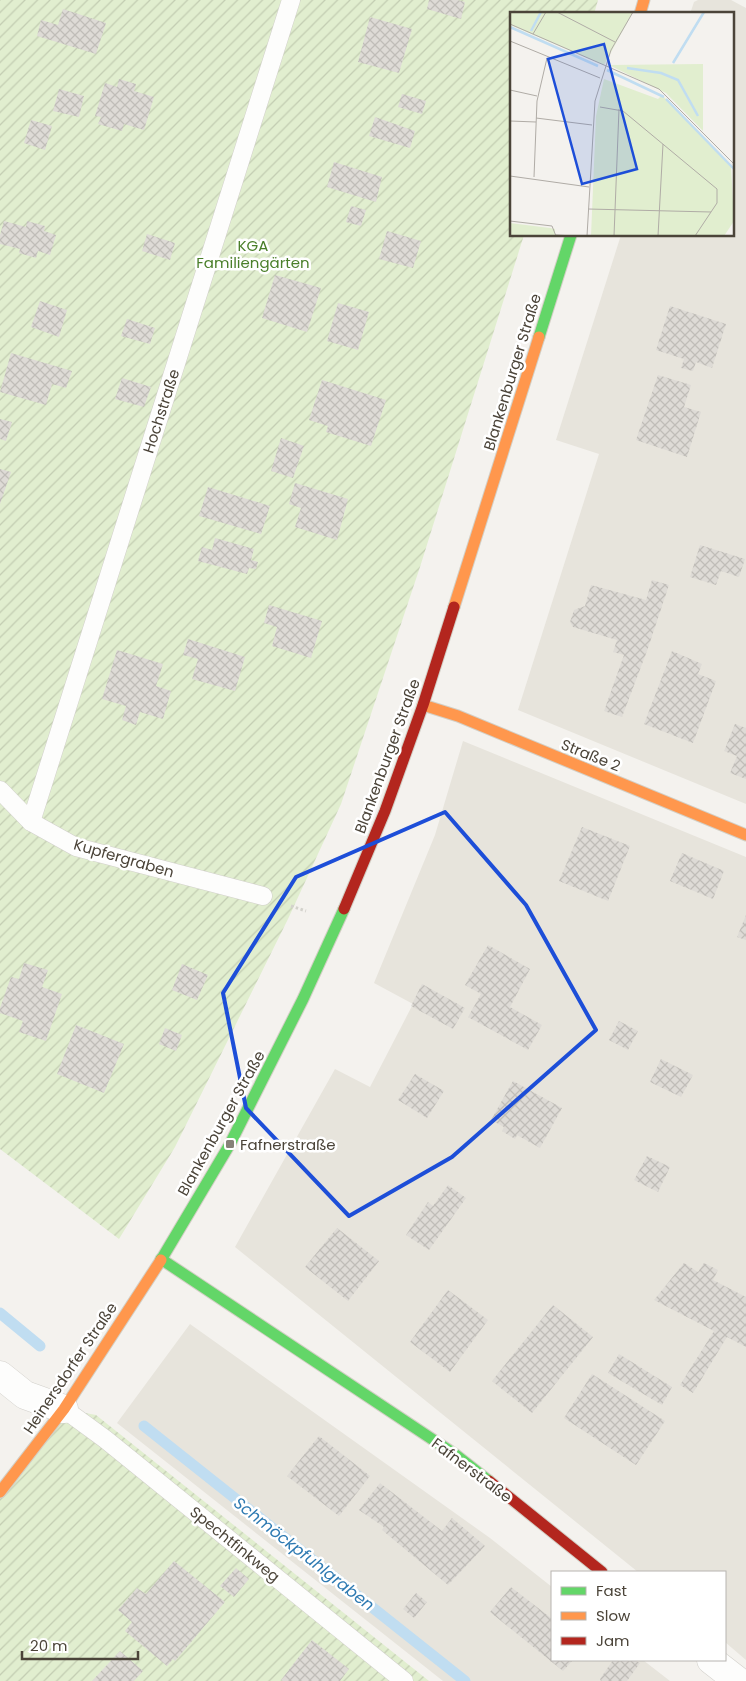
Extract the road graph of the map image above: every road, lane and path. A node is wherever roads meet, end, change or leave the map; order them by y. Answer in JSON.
{"nodes":[{"id":1,"x":291,"y":0,"type":"edge"},
{"id":2,"x":571,"y":236,"type":"edge"},
{"id":3,"x":423,"y":705,"type":"junction"},
{"id":4,"x":0,"y":790,"type":"edge"},
{"id":5,"x":32,"y":822,"type":"junction"},
{"id":6,"x":746,"y":834,"type":"edge"},
{"id":7,"x":263,"y":896,"type":"dead end"},
{"id":8,"x":299,"y":909,"type":"dead end"},
{"id":9,"x":307,"y":911,"type":"dead end"},
{"id":10,"x":161,"y":1259,"type":"junction"},
{"id":11,"x":0,"y":1374,"type":"edge"},
{"id":12,"x":64,"y":1409,"type":"junction"},
{"id":13,"x":0,"y":1492,"type":"edge"},
{"id":14,"x":601,"y":1571,"type":"edge"},
{"id":15,"x":712,"y":1661,"type":"edge"},
{"id":16,"x":404,"y":1681,"type":"edge"},
{"id":17,"x":738,"y":1681,"type":"edge"}],
"edges":[{"from":1,"to":5,"type":"lane","name":"Hochstraße"},
{"from":2,"to":3,"type":"main road","name":"Blankenburger Straße"},
{"from":3,"to":6,"type":"main road","name":"Straße 2"},
{"from":3,"to":10,"type":"main road","name":"Blankenburger Straße"},
{"from":4,"to":5,"type":"lane","name":"Kupfergraben"},
{"from":5,"to":7,"type":"lane","name":"Kupfergraben"},
{"from":8,"to":9,"type":"path"},
{"from":10,"to":12,"type":"main road","name":"Heinersdorfer Straße"},
{"from":10,"to":14,"type":"main road","name":"Fafnerstraße"},
{"from":11,"to":12,"type":"street"},
{"from":12,"to":13,"type":"main road","name":"Heinersdorfer Straße"},
{"from":12,"to":16,"type":"lane","name":"Spechtfinkweg"},
{"from":15,"to":17,"type":"street"}]}
